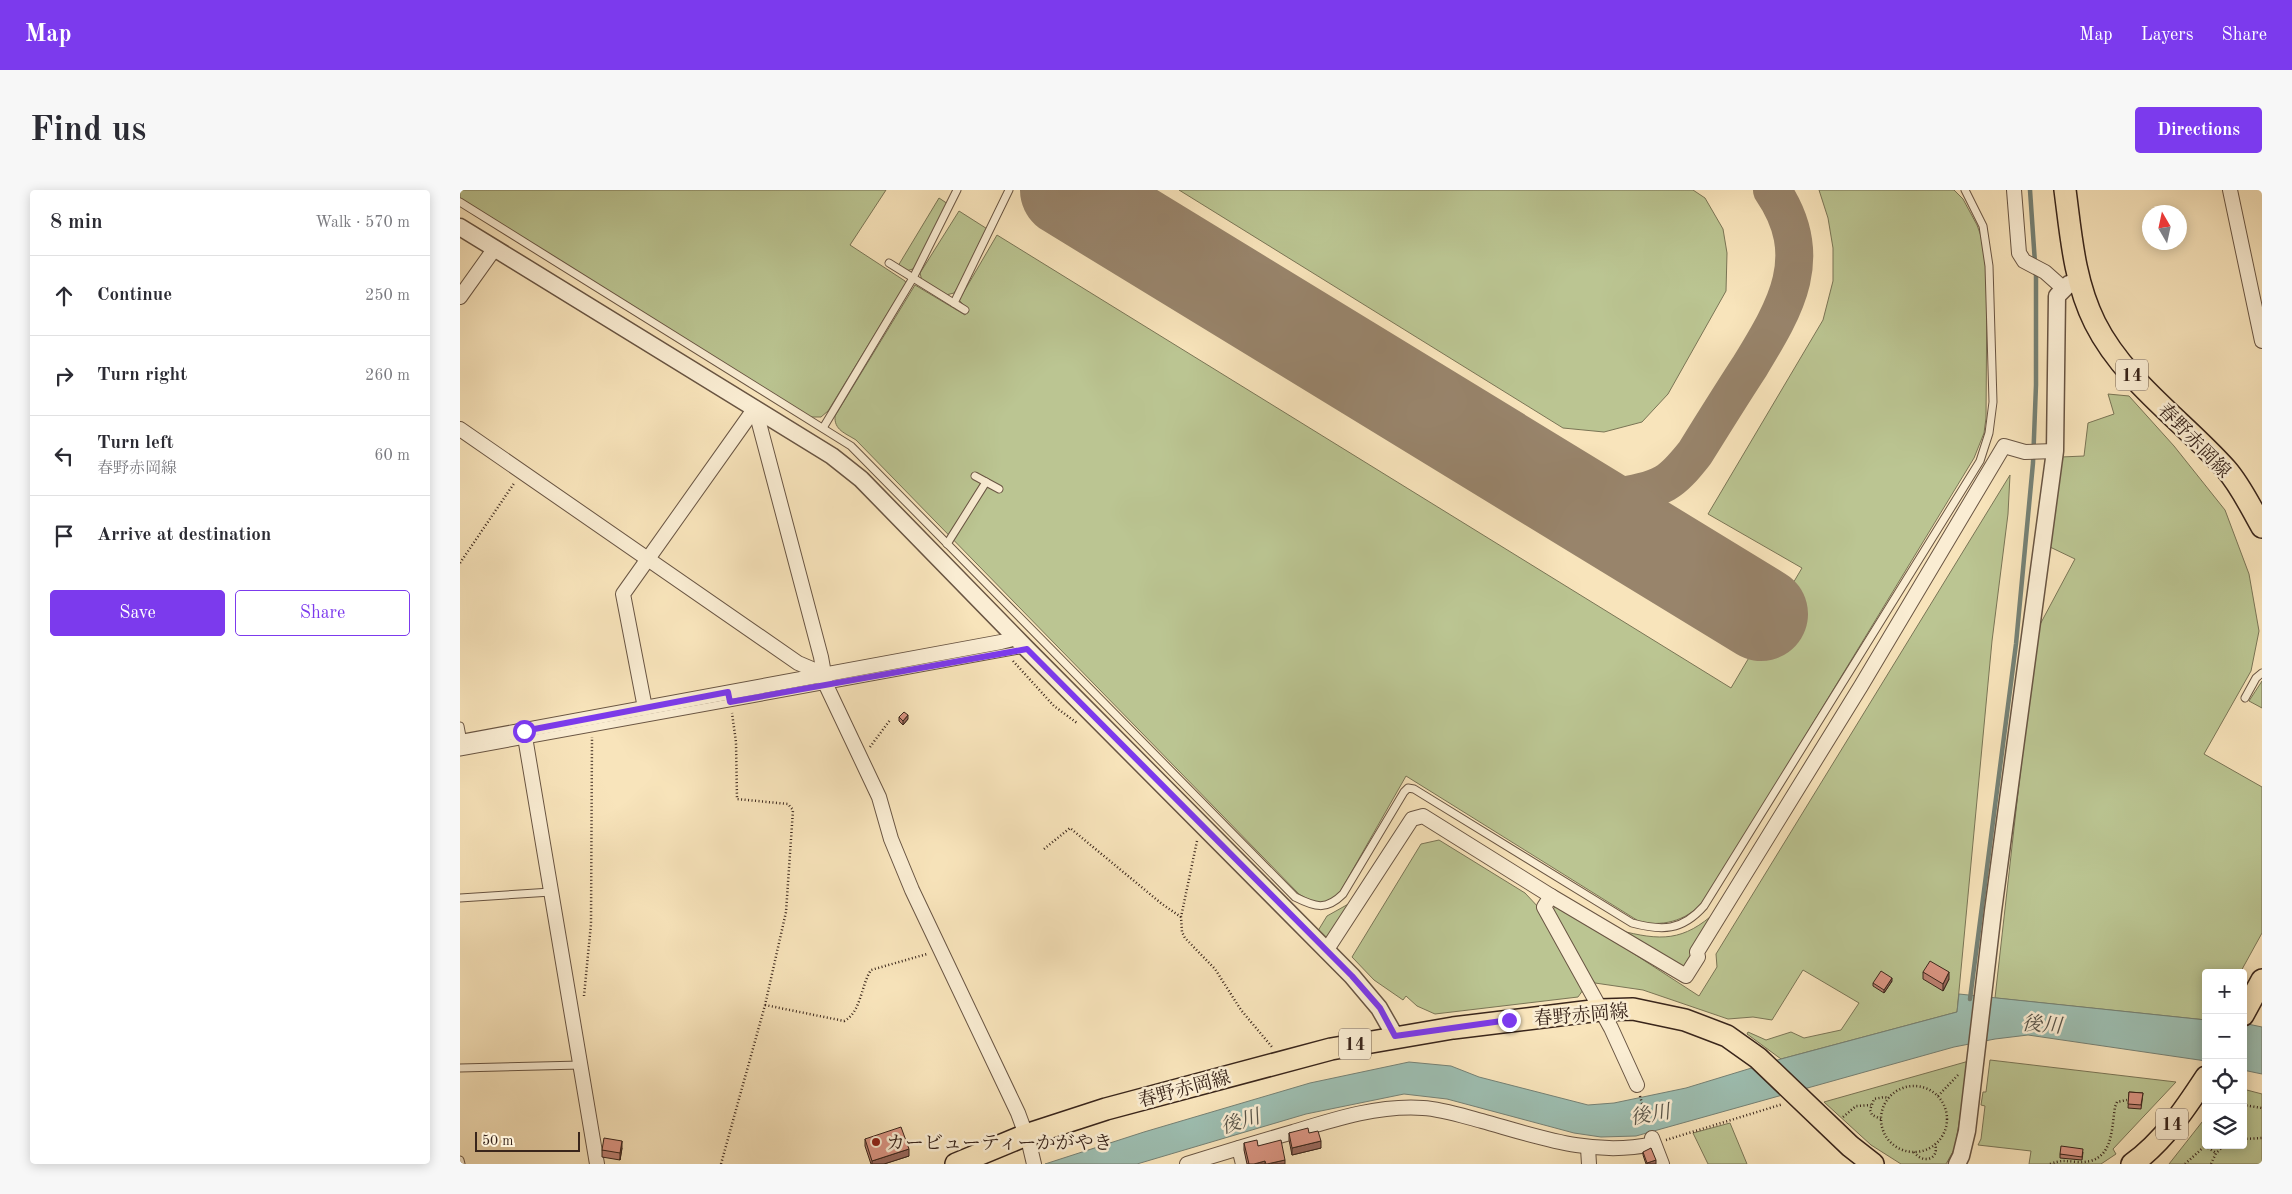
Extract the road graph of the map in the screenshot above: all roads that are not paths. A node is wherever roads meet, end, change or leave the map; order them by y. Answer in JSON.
{"nodes":[{"id":1,"x":957,"y":190,"type":"edge"},
{"id":2,"x":1009,"y":190,"type":"edge"},
{"id":3,"x":1965,"y":190,"type":"edge"},
{"id":4,"x":2014,"y":190,"type":"edge"},
{"id":5,"x":2065,"y":190,"type":"edge"},
{"id":6,"x":2230,"y":190,"type":"edge"},
{"id":7,"x":460,"y":202,"type":"edge"},
{"id":8,"x":460,"y":227,"type":"edge"},
{"id":9,"x":495,"y":248,"type":"junction"},
{"id":10,"x":889,"y":263,"type":"dead end"},
{"id":11,"x":913,"y":278,"type":"junction"},
{"id":12,"x":2071,"y":285,"type":"junction"},
{"id":13,"x":460,"y":297,"type":"edge"},
{"id":14,"x":954,"y":304,"type":"junction"},
{"id":15,"x":964,"y":310,"type":"dead end"},
{"id":16,"x":2262,"y":341,"type":"edge"},
{"id":17,"x":756,"y":408,"type":"junction"},
{"id":18,"x":823,"y":428,"type":"junction"},
{"id":19,"x":460,"y":429,"type":"edge"},
{"id":20,"x":2050,"y":452,"type":"junction"},
{"id":21,"x":975,"y":476,"type":"dead end"},
{"id":22,"x":986,"y":482,"type":"junction"},
{"id":23,"x":999,"y":489,"type":"dead end"},
{"id":24,"x":2262,"y":527,"type":"edge"},
{"id":25,"x":947,"y":544,"type":"junction"},
{"id":26,"x":648,"y":560,"type":"junction"},
{"id":27,"x":1014,"y":635,"type":"junction"},
{"id":28,"x":1027,"y":649,"type":"junction"},
{"id":29,"x":2262,"y":673,"type":"edge"},
{"id":30,"x":825,"y":680,"type":"junction"},
{"id":31,"x":2245,"y":698,"type":"dead end"},
{"id":32,"x":645,"y":708,"type":"junction"},
{"id":33,"x":460,"y":726,"type":"edge"},
{"id":34,"x":525,"y":735,"type":"junction"},
{"id":35,"x":461,"y":745,"type":"edge"},
{"id":36,"x":551,"y":892,"type":"junction"},
{"id":37,"x":1551,"y":896,"type":"junction"},
{"id":38,"x":460,"y":898,"type":"edge"},
{"id":39,"x":1326,"y":951,"type":"junction"},
{"id":40,"x":2262,"y":980,"type":"edge"},
{"id":41,"x":1600,"y":1010,"type":"junction"},
{"id":42,"x":2244,"y":1014,"type":"edge"},
{"id":43,"x":1395,"y":1036,"type":"junction"},
{"id":44,"x":581,"y":1065,"type":"junction"},
{"id":45,"x":460,"y":1068,"type":"edge"},
{"id":46,"x":2202,"y":1083,"type":"edge"},
{"id":47,"x":1637,"y":1085,"type":"road end"},
{"id":48,"x":1026,"y":1135,"type":"junction"},
{"id":49,"x":1239,"y":1148,"type":"junction"},
{"id":50,"x":1588,"y":1148,"type":"junction"},
{"id":51,"x":460,"y":1160,"type":"edge"},
{"id":52,"x":1033,"y":1161,"type":"edge"},
{"id":53,"x":461,"y":1164,"type":"edge"},
{"id":54,"x":597,"y":1164,"type":"edge"},
{"id":55,"x":956,"y":1164,"type":"edge"},
{"id":56,"x":1187,"y":1164,"type":"edge"},
{"id":57,"x":1243,"y":1164,"type":"edge"},
{"id":58,"x":1589,"y":1164,"type":"edge"},
{"id":59,"x":1662,"y":1164,"type":"edge"},
{"id":60,"x":1873,"y":1164,"type":"edge"},
{"id":61,"x":1957,"y":1164,"type":"edge"},
{"id":62,"x":2132,"y":1164,"type":"edge"}],
"edges":[{"from":1,"to":11,"type":"lane"},
{"from":2,"to":14,"type":"lane"},
{"from":3,"to":25,"type":"lane"},
{"from":4,"to":12,"type":"street"},
{"from":5,"to":12,"type":"main road","name":"春野赤岡線","number":"14"},
{"from":6,"to":16,"type":"street"},
{"from":7,"to":18,"type":"lane"},
{"from":8,"to":9,"type":"street"},
{"from":9,"to":13,"type":"street"},
{"from":9,"to":17,"type":"street"},
{"from":10,"to":11,"type":"lane"},
{"from":11,"to":14,"type":"lane"},
{"from":11,"to":18,"type":"lane"},
{"from":12,"to":20,"type":"street"},
{"from":12,"to":24,"type":"main road","name":"春野赤岡線","number":"14"},
{"from":14,"to":15,"type":"lane"},
{"from":17,"to":26,"type":"street"},
{"from":17,"to":27,"type":"street"},
{"from":17,"to":30,"type":"street"},
{"from":18,"to":25,"type":"lane"},
{"from":19,"to":26,"type":"street"},
{"from":20,"to":37,"type":"street"},
{"from":20,"to":61,"type":"street"},
{"from":21,"to":22,"type":"lane"},
{"from":22,"to":23,"type":"lane"},
{"from":22,"to":25,"type":"lane"},
{"from":26,"to":30,"type":"street"},
{"from":26,"to":32,"type":"street"},
{"from":27,"to":28,"type":"street"},
{"from":27,"to":30,"type":"street"},
{"from":28,"to":30,"type":"lane"},
{"from":28,"to":39,"type":"street"},
{"from":29,"to":31,"type":"lane"},
{"from":30,"to":32,"type":"street"},
{"from":30,"to":34,"type":"lane"},
{"from":30,"to":48,"type":"street"},
{"from":32,"to":34,"type":"street"},
{"from":33,"to":35,"type":"lane"},
{"from":34,"to":35,"type":"street"},
{"from":34,"to":36,"type":"street"},
{"from":36,"to":38,"type":"lane"},
{"from":36,"to":44,"type":"street"},
{"from":37,"to":39,"type":"street"},
{"from":37,"to":41,"type":"street"},
{"from":39,"to":43,"type":"street"},
{"from":40,"to":42,"type":"main road"},
{"from":41,"to":43,"type":"main road","name":"春野赤岡線","number":"14"},
{"from":41,"to":47,"type":"street"},
{"from":41,"to":60,"type":"main road","name":"春野赤岡線","number":"14"},
{"from":43,"to":48,"type":"main road","name":"春野赤岡線","number":"14"},
{"from":44,"to":45,"type":"lane"},
{"from":44,"to":54,"type":"street"},
{"from":46,"to":62,"type":"main road","number":"14"},
{"from":48,"to":52,"type":"street"},
{"from":48,"to":55,"type":"main road","name":"春野赤岡線","number":"14"},
{"from":49,"to":50,"type":"street"},
{"from":49,"to":56,"type":"street"},
{"from":49,"to":57,"type":"street"},
{"from":50,"to":58,"type":"street"},
{"from":50,"to":59,"type":"street"},
{"from":51,"to":53,"type":"lane"}]}
